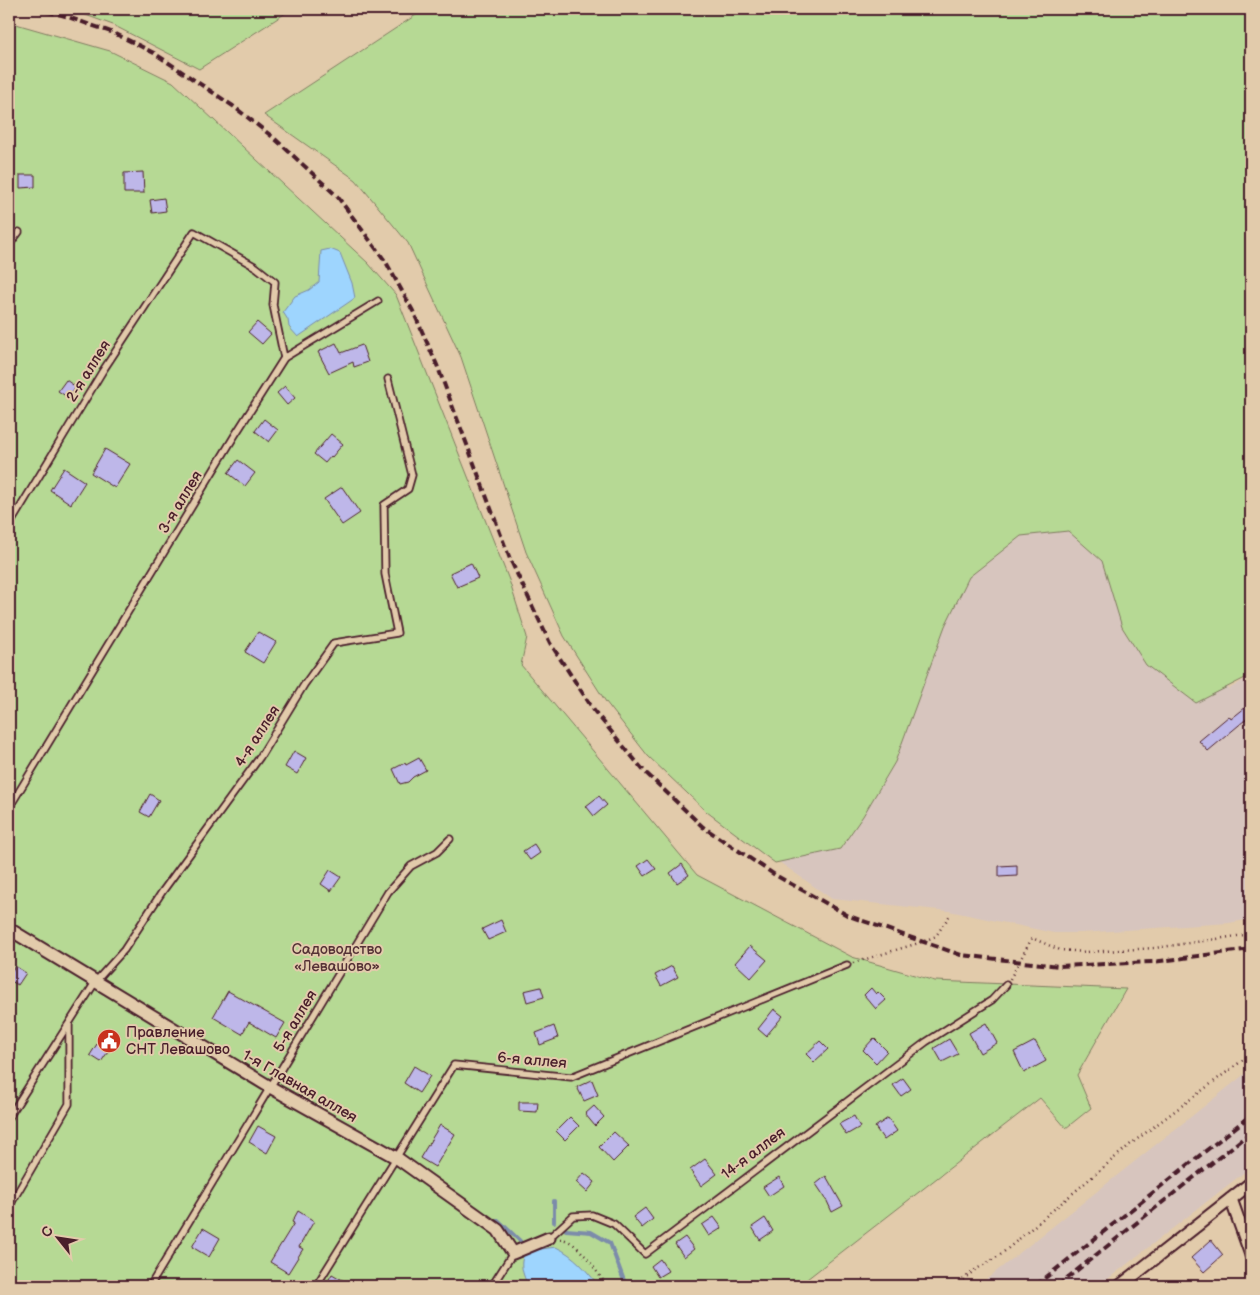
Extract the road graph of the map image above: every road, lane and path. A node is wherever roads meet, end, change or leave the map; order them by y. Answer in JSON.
{"nodes":[{"id":1,"x":19,"y":232,"type":"dead end"},
{"id":2,"x":9,"y":245,"type":"edge"},
{"id":3,"x":378,"y":301,"type":"dead end"},
{"id":4,"x":284,"y":358,"type":"junction"},
{"id":5,"x":388,"y":379,"type":"dead end"},
{"id":6,"x":9,"y":526,"type":"edge"},
{"id":7,"x":9,"y":808,"type":"edge"},
{"id":8,"x":450,"y":839,"type":"dead end"},
{"id":9,"x":950,"y":915,"type":"dead end"},
{"id":10,"x":9,"y":929,"type":"edge"},
{"id":11,"x":1251,"y":934,"type":"edge"},
{"id":12,"x":847,"y":964,"type":"joint"},
{"id":13,"x":96,"y":981,"type":"junction"},
{"id":14,"x":1006,"y":985,"type":"joint"},
{"id":15,"x":69,"y":1025,"type":"junction"},
{"id":16,"x":1251,"y":1054,"type":"edge"},
{"id":17,"x":270,"y":1087,"type":"junction"},
{"id":18,"x":9,"y":1117,"type":"edge"},
{"id":19,"x":396,"y":1158,"type":"junction"},
{"id":20,"x":1251,"y":1183,"type":"edge"},
{"id":21,"x":1231,"y":1198,"type":"junction"},
{"id":22,"x":9,"y":1206,"type":"edge"},
{"id":23,"x":549,"y":1238,"type":"junction"},
{"id":24,"x":513,"y":1253,"type":"junction"},
{"id":25,"x":1251,"y":1255,"type":"edge"},
{"id":26,"x":150,"y":1286,"type":"edge"},
{"id":27,"x":316,"y":1286,"type":"edge"},
{"id":28,"x":492,"y":1286,"type":"edge"},
{"id":29,"x":607,"y":1286,"type":"edge"},
{"id":30,"x":955,"y":1286,"type":"edge"},
{"id":31,"x":1120,"y":1286,"type":"edge"}],
"edges":[{"from":1,"to":2,"type":"lane"},
{"from":3,"to":4,"type":"lane"},
{"from":4,"to":6,"type":"lane","name":"2-я аллея"},
{"from":4,"to":7,"type":"lane","name":"3-я аллея"},
{"from":5,"to":13,"type":"lane","name":"4-я аллея"},
{"from":8,"to":17,"type":"lane","name":"5-я аллея"},
{"from":9,"to":12,"type":"path"},
{"from":10,"to":13,"type":"street","name":"1-я Главная аллея"},
{"from":11,"to":14,"type":"path"},
{"from":12,"to":19,"type":"lane","name":"6-я аллея"},
{"from":13,"to":15,"type":"lane","name":"4-я аллея"},
{"from":13,"to":17,"type":"street","name":"1-я Главная аллея"},
{"from":14,"to":23,"type":"lane","name":"14-я аллея"},
{"from":15,"to":18,"type":"lane","name":"4-я аллея"},
{"from":15,"to":22,"type":"lane"},
{"from":16,"to":30,"type":"path"},
{"from":17,"to":19,"type":"street","name":"1-я Главная аллея"},
{"from":17,"to":26,"type":"lane","name":"5-я аллея"},
{"from":19,"to":24,"type":"street","name":"1-я Главная аллея"},
{"from":19,"to":27,"type":"lane","name":"6-я аллея"},
{"from":20,"to":21,"type":"street"},
{"from":21,"to":25,"type":"street"},
{"from":21,"to":31,"type":"street"},
{"from":23,"to":24,"type":"street","name":"14-я аллея"},
{"from":23,"to":29,"type":"path"},
{"from":24,"to":28,"type":"lane"}]}
